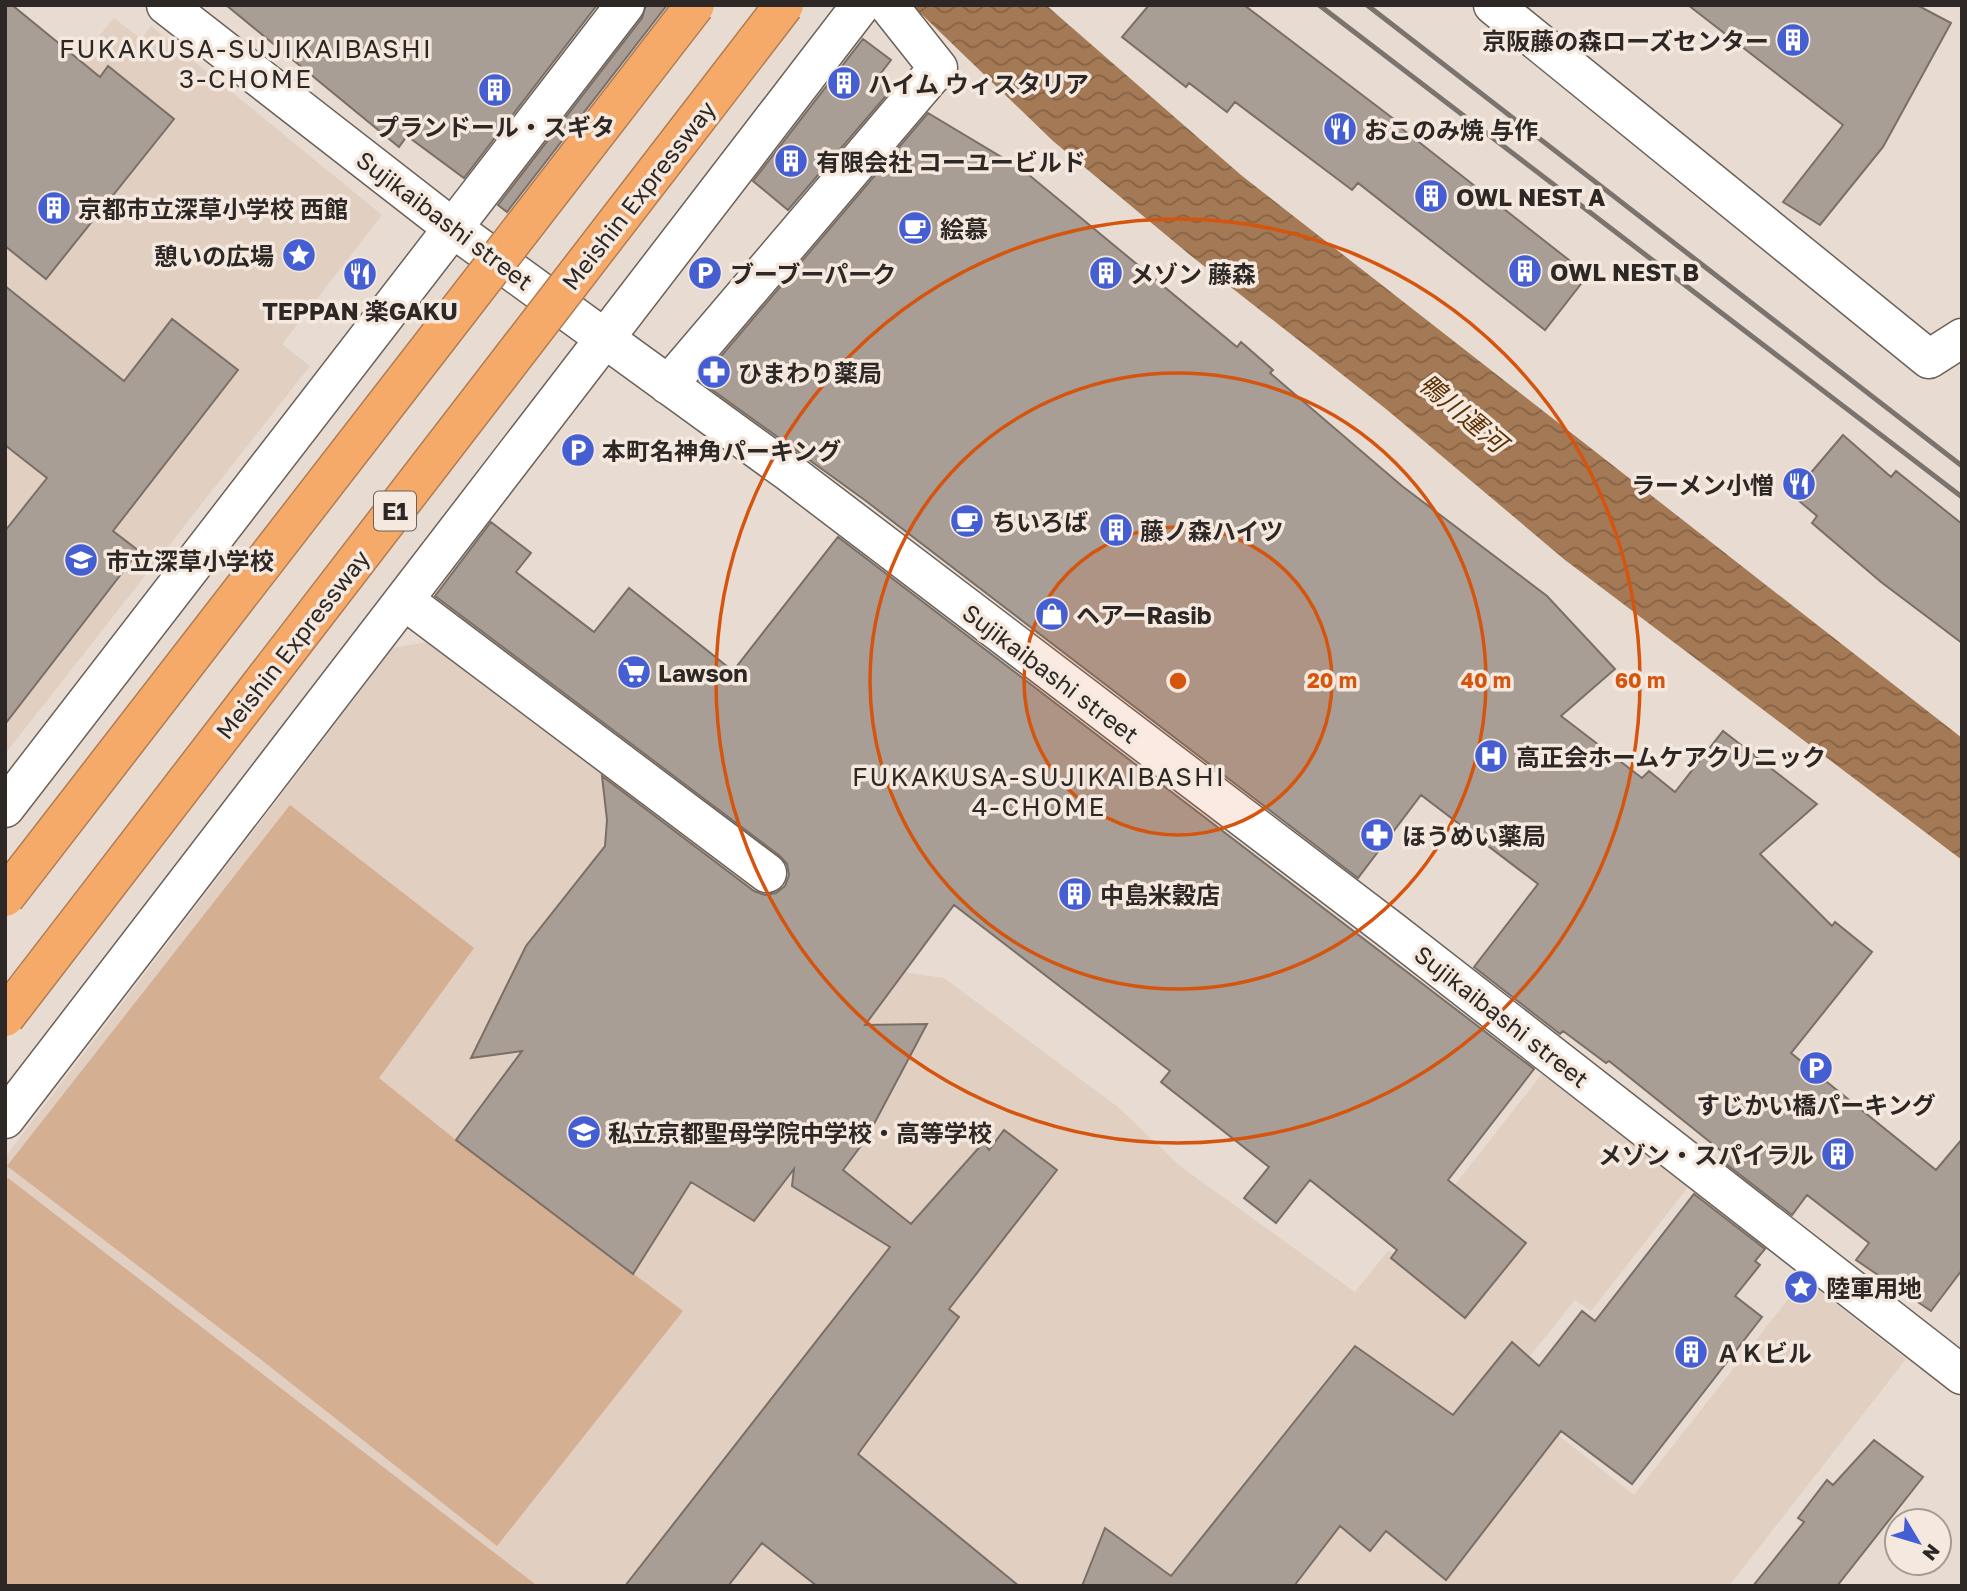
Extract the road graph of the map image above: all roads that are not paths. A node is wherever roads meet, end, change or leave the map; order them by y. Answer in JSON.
{"nodes":[{"id":1,"x":166,"y":5,"type":"edge"},
{"id":2,"x":625,"y":5,"type":"edge"},
{"id":3,"x":695,"y":5,"type":"edge"},
{"id":4,"x":784,"y":5,"type":"edge"},
{"id":5,"x":861,"y":5,"type":"edge"},
{"id":6,"x":888,"y":5,"type":"edge"},
{"id":7,"x":1493,"y":5,"type":"edge"},
{"id":8,"x":454,"y":229,"type":"junction"},
{"id":9,"x":1962,"y":338,"type":"edge"},
{"id":10,"x":604,"y":340,"type":"junction"},
{"id":11,"x":668,"y":384,"type":"junction"},
{"id":12,"x":404,"y":600,"type":"junction"},
{"id":13,"x":5,"y":808,"type":"edge"},
{"id":14,"x":767,"y":873,"type":"dead end"},
{"id":15,"x":5,"y":897,"type":"edge"},
{"id":16,"x":5,"y":1017,"type":"edge"},
{"id":17,"x":5,"y":1119,"type":"edge"},
{"id":18,"x":1962,"y":1375,"type":"edge"}],
"edges":[{"from":1,"to":8,"type":"street","name":"Sujikaibashi street"},
{"from":2,"to":8,"type":"street"},
{"from":3,"to":15,"type":"highway","bridge":true},
{"from":4,"to":16,"type":"highway","name":"Meishin Expressway","number":"E1","bridge":true},
{"from":5,"to":10,"type":"street"},
{"from":6,"to":11,"type":"street"},
{"from":7,"to":9,"type":"street"},
{"from":8,"to":10,"type":"street","name":"Sujikaibashi street"},
{"from":8,"to":13,"type":"street"},
{"from":10,"to":11,"type":"street","name":"Sujikaibashi street"},
{"from":10,"to":12,"type":"street"},
{"from":11,"to":18,"type":"street","name":"Sujikaibashi street"},
{"from":12,"to":14,"type":"street"},
{"from":12,"to":17,"type":"street"}]}
